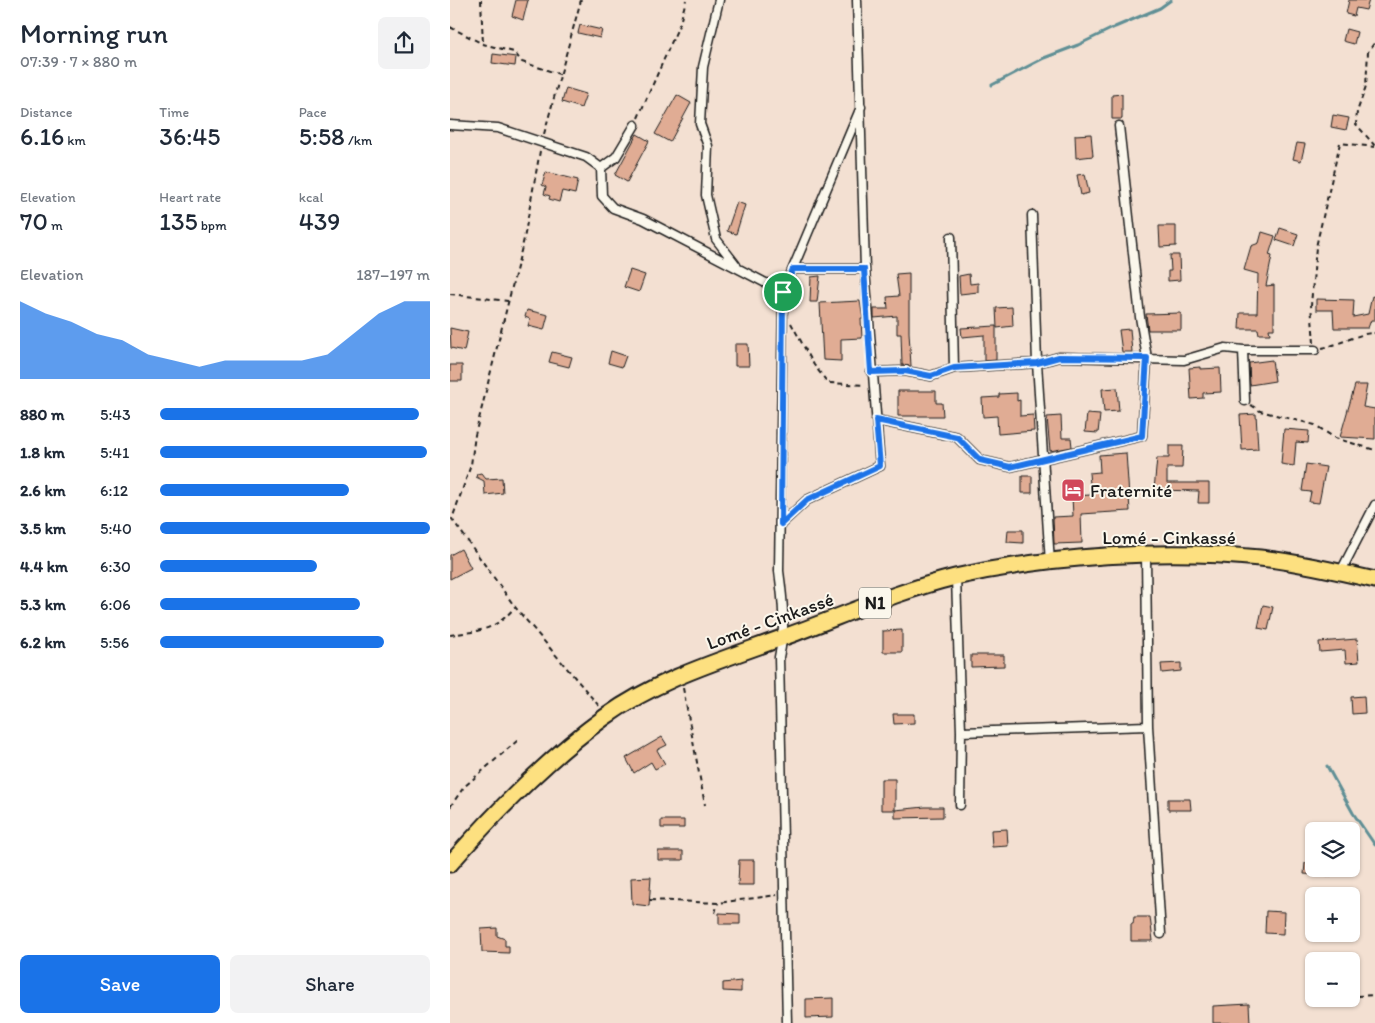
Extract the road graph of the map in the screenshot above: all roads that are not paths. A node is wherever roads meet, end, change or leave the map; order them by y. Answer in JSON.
{"nodes":[{"id":1,"x":719,"y":0,"type":"edge"},
{"id":2,"x":857,"y":0,"type":"edge"},
{"id":3,"x":861,"y":107,"type":"junction"},
{"id":4,"x":450,"y":125,"type":"edge"},
{"id":5,"x":635,"y":125,"type":"road end"},
{"id":6,"x":1119,"y":126,"type":"dead end"},
{"id":7,"x":601,"y":168,"type":"junction"},
{"id":8,"x":1032,"y":214,"type":"dead end"},
{"id":9,"x":951,"y":238,"type":"dead end"},
{"id":10,"x":739,"y":269,"type":"junction"},
{"id":11,"x":793,"y":269,"type":"junction"},
{"id":12,"x":864,"y":269,"type":"junction"},
{"id":13,"x":783,"y":292,"type":"junction"},
{"id":14,"x":1243,"y":350,"type":"junction"},
{"id":15,"x":1314,"y":350,"type":"road end"},
{"id":16,"x":1147,"y":358,"type":"junction"},
{"id":17,"x":1037,"y":363,"type":"junction"},
{"id":18,"x":954,"y":368,"type":"junction"},
{"id":19,"x":871,"y":372,"type":"junction"},
{"id":20,"x":1245,"y":401,"type":"road end"},
{"id":21,"x":876,"y":420,"type":"junction"},
{"id":22,"x":1044,"y":461,"type":"junction"},
{"id":23,"x":1375,"y":505,"type":"edge"},
{"id":24,"x":781,"y":524,"type":"junction"},
{"id":25,"x":1146,"y":555,"type":"junction"},
{"id":26,"x":1050,"y":562,"type":"junction"},
{"id":27,"x":1340,"y":573,"type":"junction"},
{"id":28,"x":956,"y":577,"type":"junction"},
{"id":29,"x":1375,"y":580,"type":"edge"},
{"id":30,"x":784,"y":637,"type":"junction"},
{"id":31,"x":1148,"y":726,"type":"junction"},
{"id":32,"x":961,"y":732,"type":"junction"},
{"id":33,"x":960,"y":805,"type":"dead end"},
{"id":34,"x":450,"y":864,"type":"edge"},
{"id":35,"x":1161,"y":934,"type":"dead end"},
{"id":36,"x":787,"y":1023,"type":"edge"}],
"edges":[{"from":1,"to":10,"type":"street"},
{"from":2,"to":3,"type":"street"},
{"from":3,"to":11,"type":"street"},
{"from":3,"to":12,"type":"street"},
{"from":4,"to":7,"type":"street"},
{"from":5,"to":7,"type":"street"},
{"from":6,"to":16,"type":"street"},
{"from":7,"to":10,"type":"street"},
{"from":8,"to":17,"type":"street"},
{"from":9,"to":18,"type":"street"},
{"from":10,"to":13,"type":"street"},
{"from":11,"to":12,"type":"street"},
{"from":11,"to":13,"type":"street"},
{"from":12,"to":19,"type":"street"},
{"from":13,"to":24,"type":"street"},
{"from":14,"to":15,"type":"street"},
{"from":14,"to":16,"type":"street"},
{"from":14,"to":20,"type":"street"},
{"from":16,"to":17,"type":"street"},
{"from":16,"to":22,"type":"street"},
{"from":17,"to":18,"type":"street"},
{"from":17,"to":22,"type":"street"},
{"from":18,"to":19,"type":"street"},
{"from":19,"to":21,"type":"street"},
{"from":21,"to":22,"type":"street"},
{"from":21,"to":24,"type":"street"},
{"from":22,"to":26,"type":"street"},
{"from":23,"to":27,"type":"street"},
{"from":24,"to":30,"type":"street"},
{"from":25,"to":26,"type":"highway","name":"Lomé - Cinkassé","number":"N1"},
{"from":25,"to":27,"type":"highway","name":"Lomé - Cinkassé","number":"N1"},
{"from":25,"to":31,"type":"street"},
{"from":26,"to":28,"type":"highway","name":"Lomé - Cinkassé","number":"N1"},
{"from":27,"to":29,"type":"highway","name":"Lomé - Cinkassé","number":"N1"},
{"from":28,"to":30,"type":"highway","name":"Lomé - Cinkassé","number":"N1"},
{"from":28,"to":32,"type":"street"},
{"from":30,"to":34,"type":"highway","name":"Lomé - Cinkassé","number":"N1"},
{"from":30,"to":36,"type":"street"},
{"from":31,"to":32,"type":"street"},
{"from":31,"to":35,"type":"street"},
{"from":32,"to":33,"type":"street"}]}
